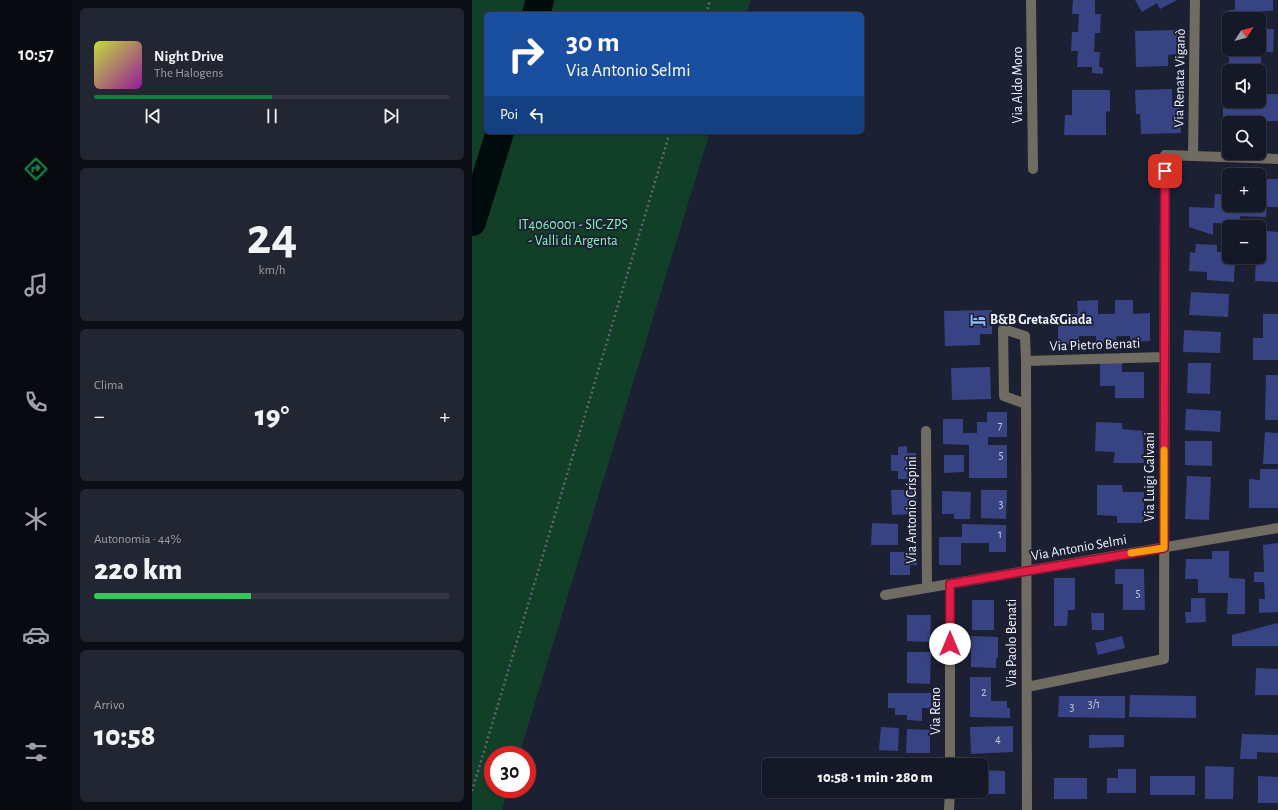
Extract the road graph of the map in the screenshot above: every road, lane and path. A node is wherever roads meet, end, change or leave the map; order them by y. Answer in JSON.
{"nodes":[{"id":1,"x":710,"y":0,"type":"edge"},
{"id":2,"x":1031,"y":0,"type":"edge"},
{"id":3,"x":1195,"y":0,"type":"edge"},
{"id":4,"x":707,"y":12,"type":"edge"},
{"id":5,"x":669,"y":134,"type":"edge"},
{"id":6,"x":1193,"y":156,"type":"junction"},
{"id":7,"x":1278,"y":159,"type":"edge"},
{"id":8,"x":1033,"y":169,"type":"dead end"},
{"id":9,"x":1164,"y":357,"type":"junction"},
{"id":10,"x":1026,"y":361,"type":"junction"},
{"id":11,"x":1026,"y":404,"type":"junction"},
{"id":12,"x":926,"y":431,"type":"dead end"},
{"id":13,"x":1278,"y":528,"type":"edge"},
{"id":14,"x":1164,"y":548,"type":"junction"},
{"id":15,"x":1026,"y":571,"type":"junction"},
{"id":16,"x":950,"y":584,"type":"junction"},
{"id":17,"x":927,"y":588,"type":"junction"},
{"id":18,"x":885,"y":595,"type":"dead end"},
{"id":19,"x":1027,"y":687,"type":"junction"},
{"id":20,"x":950,"y":758,"type":"edge"},
{"id":21,"x":472,"y":791,"type":"edge"},
{"id":22,"x":950,"y":798,"type":"edge"},
{"id":23,"x":949,"y":810,"type":"edge"},
{"id":24,"x":1027,"y":810,"type":"edge"}],
"edges":[{"from":1,"to":4,"type":"path"},
{"from":2,"to":8,"type":"street","name":"Via Aldo Moro"},
{"from":3,"to":6,"type":"street","name":"Via Renata Viganò"},
{"from":5,"to":21,"type":"path"},
{"from":6,"to":7,"type":"street"},
{"from":6,"to":9,"type":"street","name":"Via Luigi Galvani"},
{"from":9,"to":10,"type":"street","name":"Via Pietro Benati"},
{"from":9,"to":14,"type":"street","name":"Via Luigi Galvani"},
{"from":10,"to":11,"type":"street","name":"Via Paolo Benati"},
{"from":10,"to":11,"type":"street","name":"Via Paolo Benati"},
{"from":11,"to":15,"type":"street","name":"Via Paolo Benati"},
{"from":12,"to":17,"type":"street","name":"Via Antonio Crispini"},
{"from":13,"to":14,"type":"street","name":"Via Antonio Selmi"},
{"from":14,"to":15,"type":"street","name":"Via Antonio Selmi"},
{"from":14,"to":19,"type":"street","name":"Via Luigi Galvani"},
{"from":15,"to":16,"type":"street","name":"Via Antonio Selmi"},
{"from":15,"to":19,"type":"street","name":"Via Paolo Benati"},
{"from":16,"to":17,"type":"street","name":"Via Antonio Selmi"},
{"from":16,"to":20,"type":"street","name":"Via Reno"},
{"from":17,"to":18,"type":"street","name":"Via Antonio Selmi"},
{"from":19,"to":24,"type":"street","name":"Via Paolo Benati"},
{"from":22,"to":23,"type":"street"}]}
